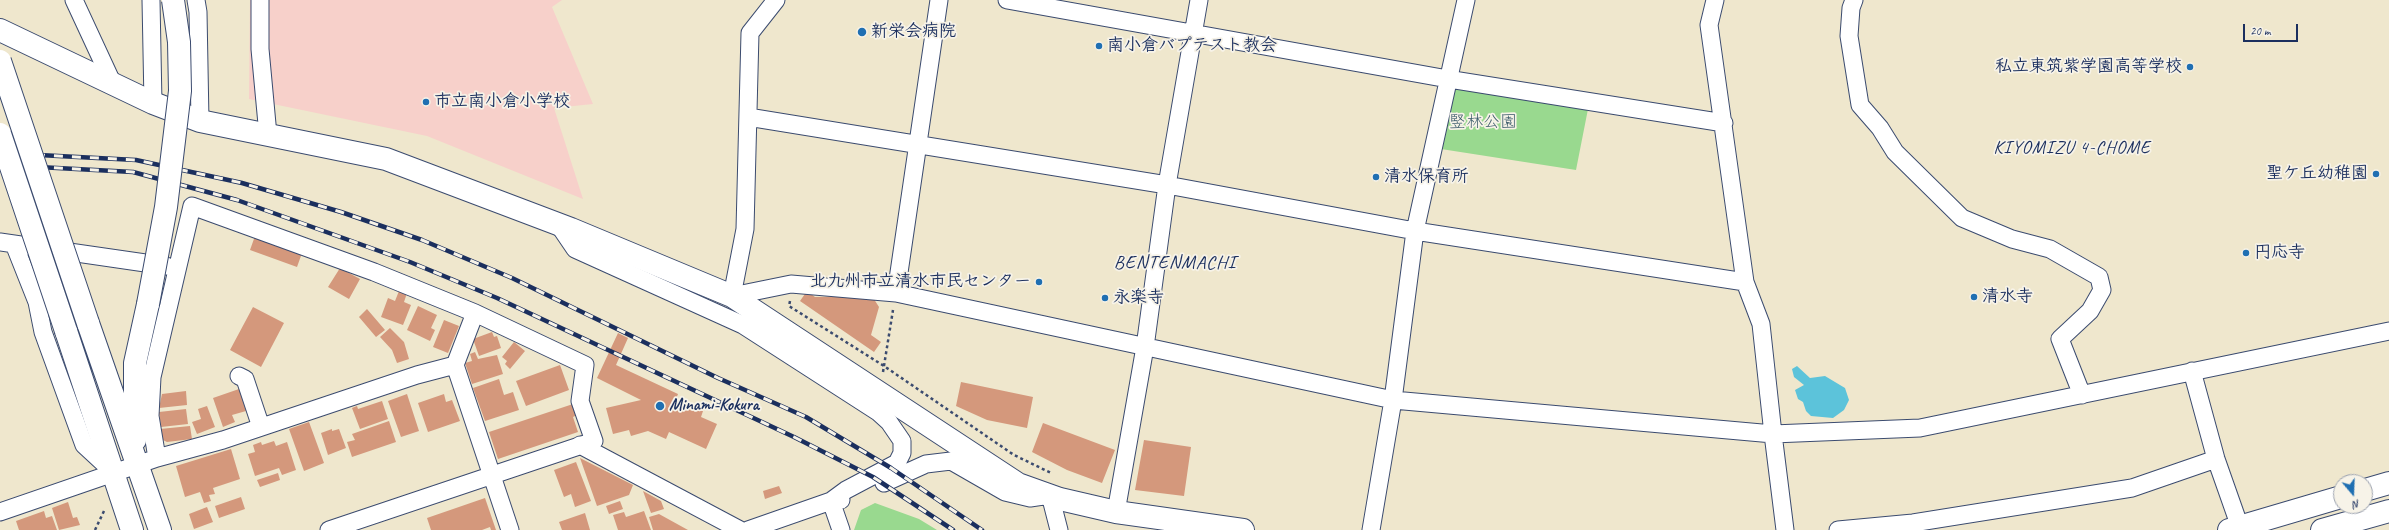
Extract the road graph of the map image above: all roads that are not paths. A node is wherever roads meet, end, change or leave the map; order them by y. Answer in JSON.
{"nodes":[{"id":1,"x":74,"y":0,"type":"edge"},
{"id":2,"x":151,"y":0,"type":"edge"},
{"id":3,"x":173,"y":0,"type":"edge"},
{"id":4,"x":196,"y":0,"type":"edge"},
{"id":5,"x":260,"y":0,"type":"edge"},
{"id":6,"x":776,"y":0,"type":"edge"},
{"id":7,"x":938,"y":0,"type":"edge"},
{"id":8,"x":1007,"y":0,"type":"edge"},
{"id":9,"x":1199,"y":0,"type":"edge"},
{"id":10,"x":1466,"y":0,"type":"edge"},
{"id":11,"x":1715,"y":0,"type":"edge"},
{"id":12,"x":1854,"y":0,"type":"edge"},
{"id":13,"x":0,"y":30,"type":"edge"},
{"id":14,"x":1194,"y":32,"type":"junction"},
{"id":15,"x":0,"y":61,"type":"edge"},
{"id":16,"x":1448,"y":78,"type":"junction"},
{"id":17,"x":112,"y":82,"type":"junction"},
{"id":18,"x":153,"y":103,"type":"junction"},
{"id":19,"x":748,"y":117,"type":"junction"},
{"id":20,"x":200,"y":120,"type":"junction"},
{"id":21,"x":1724,"y":124,"type":"junction"},
{"id":22,"x":0,"y":134,"type":"edge"},
{"id":23,"x":268,"y":135,"type":"junction"},
{"id":24,"x":918,"y":144,"type":"junction"},
{"id":25,"x":1167,"y":185,"type":"junction"},
{"id":26,"x":558,"y":224,"type":"junction"},
{"id":27,"x":1415,"y":231,"type":"junction"},
{"id":28,"x":7,"y":243,"type":"edge"},
{"id":29,"x":177,"y":268,"type":"junction"},
{"id":30,"x":1745,"y":282,"type":"junction"},
{"id":31,"x":896,"y":293,"type":"junction"},
{"id":32,"x":732,"y":296,"type":"junction"},
{"id":33,"x":475,"y":313,"type":"junction"},
{"id":34,"x":2389,"y":331,"type":"edge"},
{"id":35,"x":1145,"y":346,"type":"junction"},
{"id":36,"x":455,"y":365,"type":"junction"},
{"id":37,"x":2192,"y":371,"type":"junction"},
{"id":38,"x":238,"y":376,"type":"dead end"},
{"id":39,"x":2082,"y":394,"type":"junction"},
{"id":40,"x":1393,"y":400,"type":"junction"},
{"id":41,"x":261,"y":427,"type":"junction"},
{"id":42,"x":1773,"y":434,"type":"junction"},
{"id":43,"x":580,"y":445,"type":"junction"},
{"id":44,"x":2216,"y":459,"type":"junction"},
{"id":45,"x":147,"y":462,"type":"junction"},
{"id":46,"x":114,"y":473,"type":"junction"},
{"id":47,"x":492,"y":475,"type":"junction"},
{"id":48,"x":2389,"y":483,"type":"edge"},
{"id":49,"x":1053,"y":485,"type":"junction"},
{"id":50,"x":2373,"y":488,"type":"edge"},
{"id":51,"x":2333,"y":499,"type":"edge"},
{"id":52,"x":831,"y":501,"type":"junction"},
{"id":53,"x":2389,"y":510,"type":"edge"},
{"id":54,"x":0,"y":512,"type":"edge"},
{"id":55,"x":1116,"y":512,"type":"junction"},
{"id":56,"x":2236,"y":529,"type":"edge"},
{"id":57,"x":132,"y":530,"type":"edge"},
{"id":58,"x":160,"y":530,"type":"edge"},
{"id":59,"x":329,"y":530,"type":"edge"},
{"id":60,"x":510,"y":530,"type":"edge"},
{"id":61,"x":740,"y":530,"type":"edge"},
{"id":62,"x":748,"y":530,"type":"edge"},
{"id":63,"x":841,"y":530,"type":"edge"},
{"id":64,"x":1059,"y":530,"type":"edge"},
{"id":65,"x":1243,"y":530,"type":"edge"},
{"id":66,"x":1371,"y":530,"type":"edge"},
{"id":67,"x":1785,"y":530,"type":"edge"},
{"id":68,"x":1838,"y":530,"type":"edge"},
{"id":69,"x":2322,"y":530,"type":"edge"}],
"edges":[{"from":1,"to":17,"type":"street"},
{"from":2,"to":18,"type":"street"},
{"from":3,"to":45,"type":"main road","bridge":true},
{"from":4,"to":20,"type":"street"},
{"from":5,"to":23,"type":"street"},
{"from":6,"to":19,"type":"street"},
{"from":7,"to":24,"type":"street"},
{"from":8,"to":14,"type":"street"},
{"from":9,"to":14,"type":"street"},
{"from":10,"to":16,"type":"street"},
{"from":11,"to":21,"type":"street"},
{"from":12,"to":39,"type":"street"},
{"from":13,"to":17,"type":"main road"},
{"from":14,"to":16,"type":"street"},
{"from":14,"to":25,"type":"street"},
{"from":15,"to":45,"type":"main road","bridge":true},
{"from":16,"to":21,"type":"street"},
{"from":16,"to":27,"type":"street"},
{"from":17,"to":18,"type":"main road"},
{"from":18,"to":20,"type":"main road"},
{"from":19,"to":24,"type":"street"},
{"from":19,"to":32,"type":"street"},
{"from":20,"to":23,"type":"main road"},
{"from":21,"to":30,"type":"street"},
{"from":22,"to":46,"type":"main road","bridge":true},
{"from":23,"to":26,"type":"main road"},
{"from":24,"to":25,"type":"street"},
{"from":24,"to":31,"type":"street"},
{"from":25,"to":27,"type":"street"},
{"from":25,"to":35,"type":"street"},
{"from":26,"to":32,"type":"main road"},
{"from":26,"to":52,"type":"street"},
{"from":27,"to":30,"type":"street"},
{"from":27,"to":40,"type":"street"},
{"from":28,"to":29,"type":"street"},
{"from":28,"to":46,"type":"street"},
{"from":29,"to":33,"type":"street"},
{"from":29,"to":45,"type":"street"},
{"from":30,"to":42,"type":"street"},
{"from":31,"to":32,"type":"street"},
{"from":31,"to":35,"type":"street"},
{"from":32,"to":49,"type":"main road"},
{"from":33,"to":36,"type":"street"},
{"from":33,"to":43,"type":"street"},
{"from":34,"to":37,"type":"street"},
{"from":35,"to":40,"type":"street"},
{"from":35,"to":55,"type":"street"},
{"from":36,"to":41,"type":"street"},
{"from":36,"to":47,"type":"street"},
{"from":37,"to":39,"type":"street"},
{"from":37,"to":44,"type":"street"},
{"from":38,"to":41,"type":"street"},
{"from":39,"to":42,"type":"street"},
{"from":40,"to":42,"type":"street"},
{"from":40,"to":66,"type":"street"},
{"from":41,"to":45,"type":"street"},
{"from":42,"to":67,"type":"street"},
{"from":43,"to":47,"type":"street"},
{"from":43,"to":61,"type":"street"},
{"from":44,"to":56,"type":"street"},
{"from":44,"to":68,"type":"street"},
{"from":45,"to":46,"type":"street"},
{"from":45,"to":58,"type":"main road"},
{"from":46,"to":54,"type":"street"},
{"from":46,"to":57,"type":"main road"},
{"from":47,"to":59,"type":"street"},
{"from":47,"to":60,"type":"street"},
{"from":48,"to":50,"type":"main road"},
{"from":49,"to":52,"type":"street"},
{"from":49,"to":55,"type":"main road"},
{"from":49,"to":64,"type":"street"},
{"from":51,"to":56,"type":"main road"},
{"from":52,"to":62,"type":"street"},
{"from":52,"to":63,"type":"street"},
{"from":53,"to":69,"type":"main road"},
{"from":55,"to":65,"type":"main road"}]}
